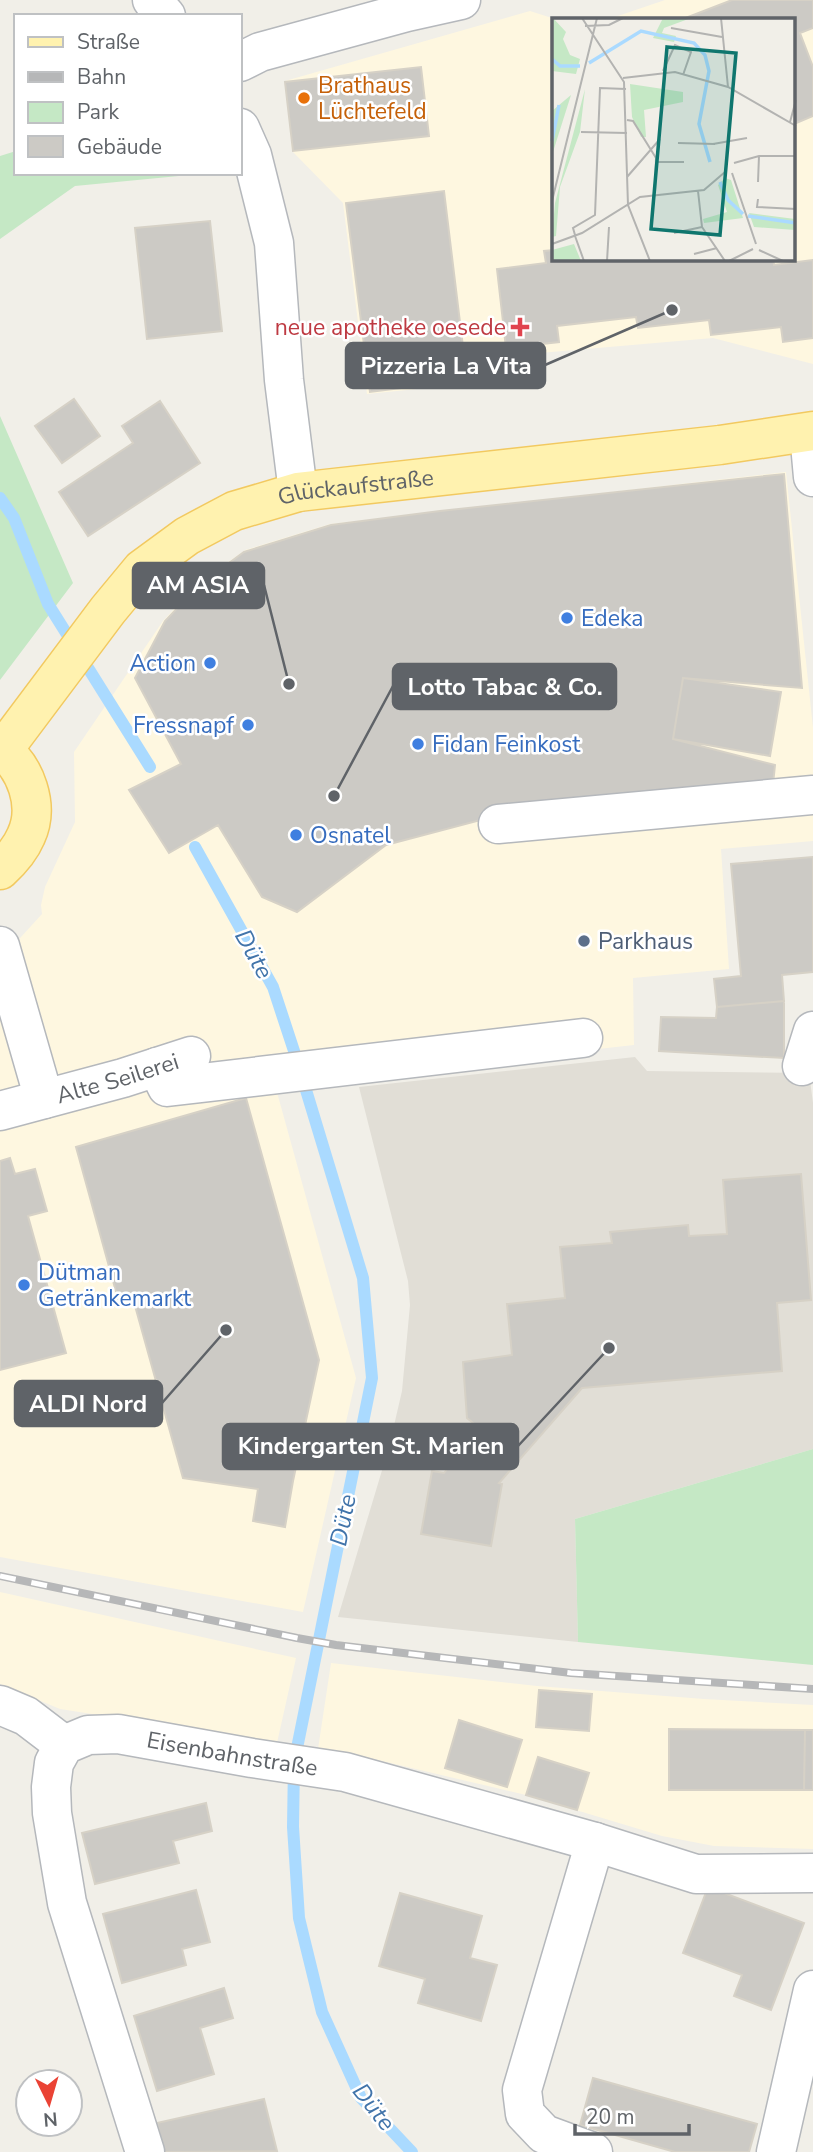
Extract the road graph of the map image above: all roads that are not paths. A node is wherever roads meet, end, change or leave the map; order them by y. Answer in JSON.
{"nodes":[{"id":1,"x":152,"y":0,"type":"edge"},
{"id":2,"x":461,"y":0,"type":"edge"},
{"id":3,"x":164,"y":14,"type":"edge"},
{"id":4,"x":242,"y":61,"type":"edge"},
{"id":5,"x":242,"y":132,"type":"edge"},
{"id":6,"x":811,"y":432,"type":"edge"},
{"id":7,"x":813,"y":477,"type":"edge"},
{"id":8,"x":298,"y":492,"type":"junction"},
{"id":9,"x":2,"y":749,"type":"edge"},
{"id":10,"x":813,"y":796,"type":"edge"},
{"id":11,"x":498,"y":824,"type":"dead end"},
{"id":12,"x":0,"y":870,"type":"edge"},
{"id":13,"x":0,"y":946,"type":"edge"},
{"id":14,"x":583,"y":1038,"type":"dead end"},
{"id":15,"x":44,"y":1099,"type":"junction"},
{"id":16,"x":0,"y":1111,"type":"edge"},
{"id":17,"x":0,"y":1705,"type":"edge"},
{"id":18,"x":64,"y":1745,"type":"junction"},
{"id":19,"x":595,"y":1842,"type":"junction"},
{"id":20,"x":813,"y":1873,"type":"edge"},
{"id":21,"x":813,"y":1990,"type":"edge"},
{"id":22,"x":145,"y":2152,"type":"edge"},
{"id":23,"x":593,"y":2152,"type":"edge"},
{"id":24,"x":776,"y":2152,"type":"edge"}],
"edges":[{"from":1,"to":3,"type":"street"},
{"from":2,"to":4,"type":"street"},
{"from":5,"to":8,"type":"street"},
{"from":6,"to":7,"type":"street"},
{"from":6,"to":8,"type":"main road","name":"Glückaufstraße"},
{"from":8,"to":9,"type":"main road","name":"Glückaufstraße"},
{"from":9,"to":12,"type":"main road"},
{"from":10,"to":11,"type":"street"},
{"from":13,"to":15,"type":"street","name":"Alte Seilerei"},
{"from":14,"to":15,"type":"street","name":"Alte Seilerei"},
{"from":15,"to":16,"type":"street","name":"Alte Seilerei"},
{"from":17,"to":18,"type":"street"},
{"from":18,"to":19,"type":"street","name":"Eisenbahnstraße"},
{"from":18,"to":22,"type":"street"},
{"from":19,"to":20,"type":"street","name":"Eisenbahnstraße"},
{"from":19,"to":23,"type":"street"},
{"from":21,"to":24,"type":"street"}]}
